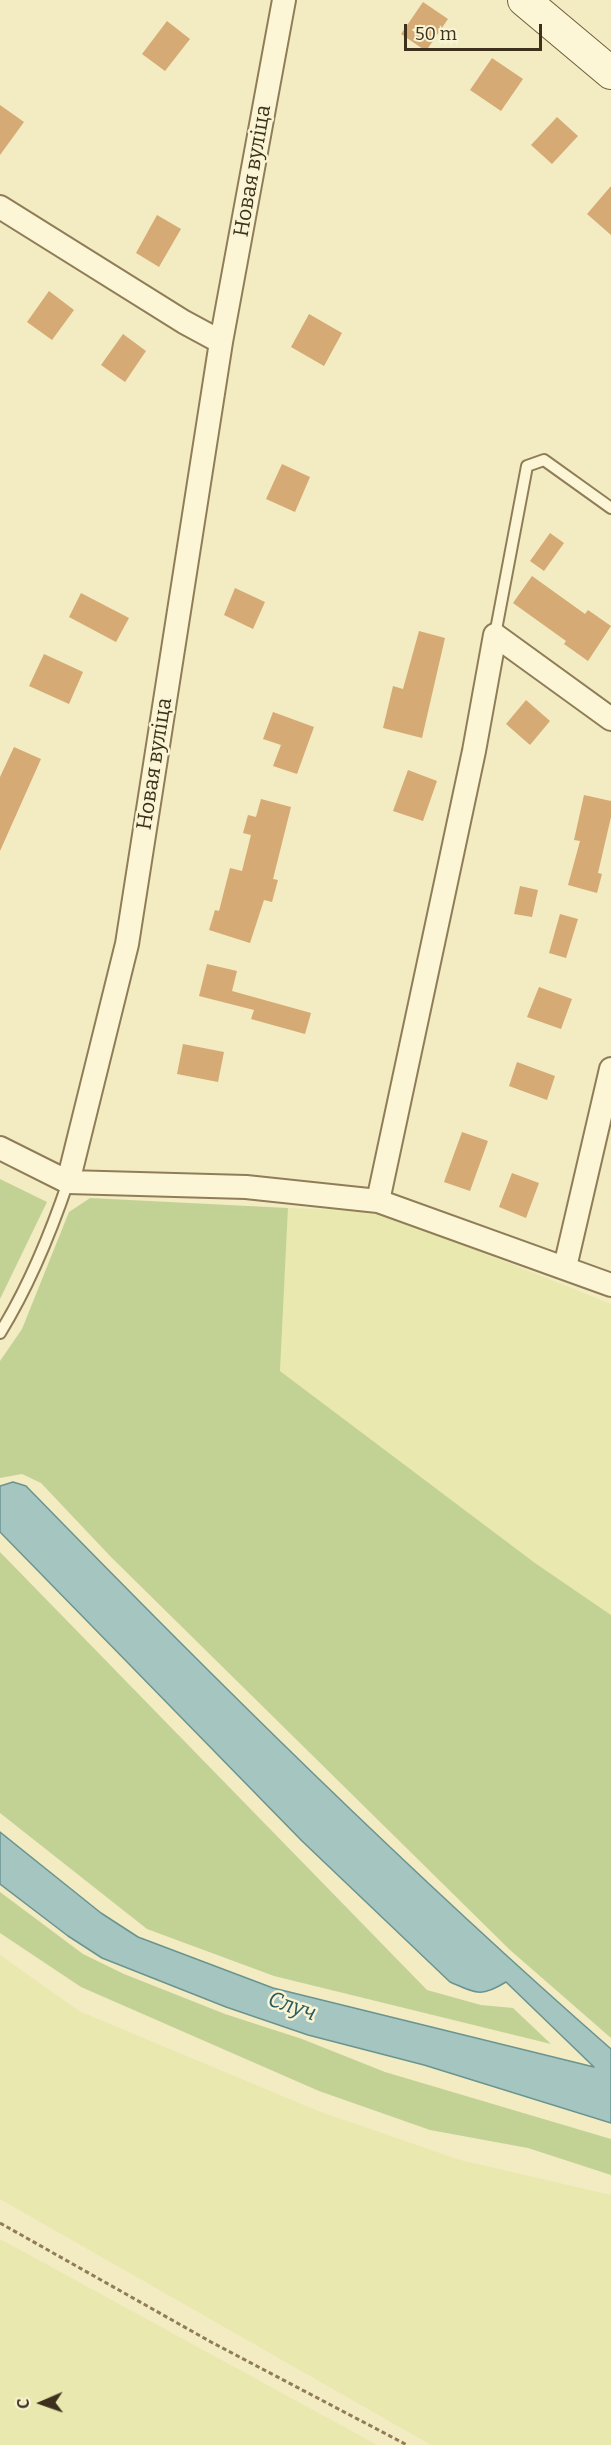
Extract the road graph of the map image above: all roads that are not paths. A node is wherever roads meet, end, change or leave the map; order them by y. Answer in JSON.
{"nodes":[{"id":1,"x":284,"y":0,"type":"edge"},
{"id":2,"x":524,"y":0,"type":"edge"},
{"id":3,"x":611,"y":73,"type":"edge"},
{"id":4,"x":0,"y":207,"type":"edge"},
{"id":5,"x":221,"y":342,"type":"junction"},
{"id":6,"x":611,"y":508,"type":"edge"},
{"id":7,"x":495,"y":635,"type":"junction"},
{"id":8,"x":611,"y":719,"type":"edge"},
{"id":9,"x":611,"y":1069,"type":"edge"},
{"id":10,"x":0,"y":1148,"type":"edge"},
{"id":11,"x":68,"y":1182,"type":"junction"},
{"id":12,"x":378,"y":1201,"type":"junction"},
{"id":13,"x":565,"y":1268,"type":"junction"},
{"id":14,"x":611,"y":1286,"type":"edge"},
{"id":15,"x":0,"y":1333,"type":"edge"}],
"edges":[{"from":1,"to":5,"type":"street","name":"Новая вуліца"},
{"from":2,"to":3,"type":"main road"},
{"from":4,"to":5,"type":"street"},
{"from":5,"to":11,"type":"street","name":"Новая вуліца"},
{"from":6,"to":7,"type":"lane"},
{"from":7,"to":8,"type":"street"},
{"from":7,"to":12,"type":"street"},
{"from":9,"to":13,"type":"street"},
{"from":10,"to":11,"type":"street"},
{"from":11,"to":12,"type":"street"},
{"from":11,"to":15,"type":"lane"},
{"from":12,"to":13,"type":"street"},
{"from":13,"to":14,"type":"street"}]}
